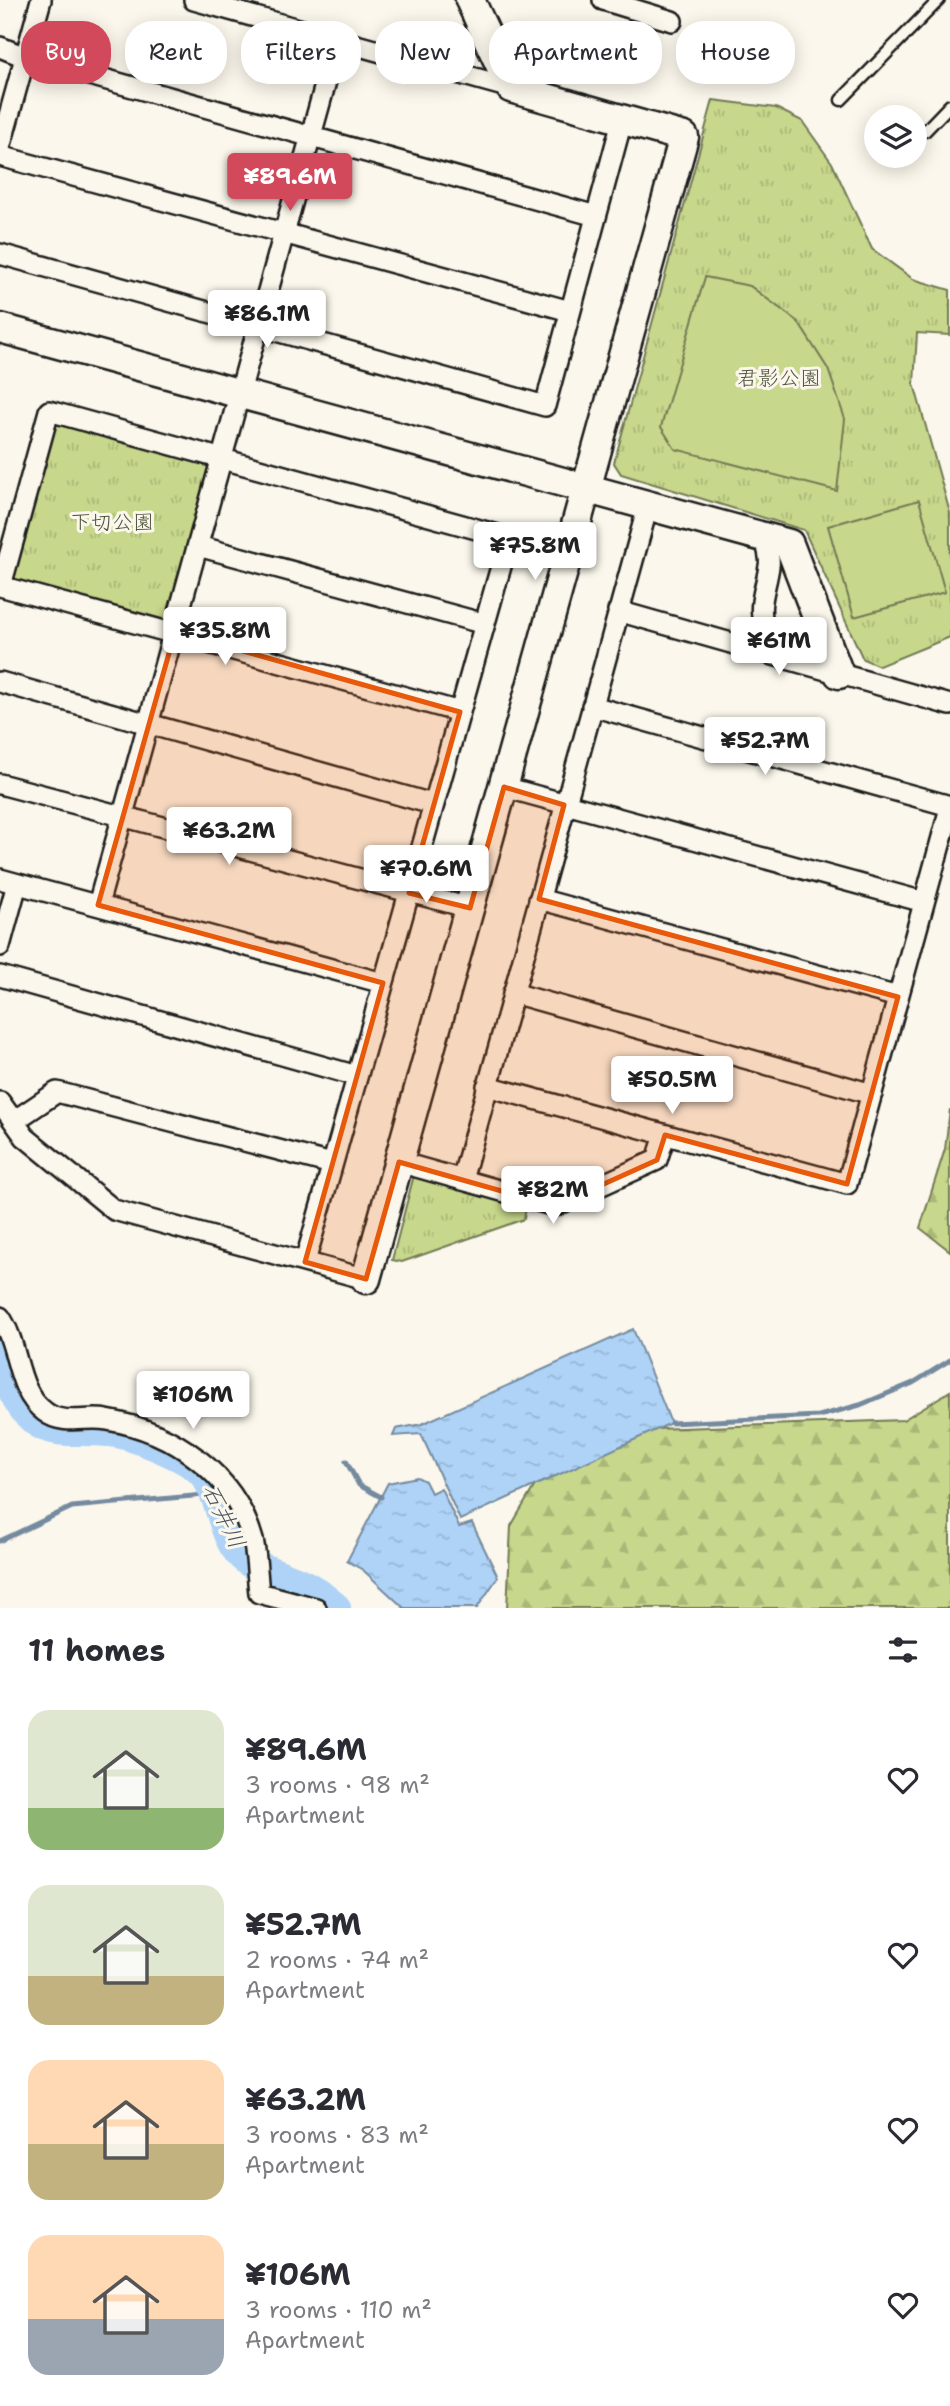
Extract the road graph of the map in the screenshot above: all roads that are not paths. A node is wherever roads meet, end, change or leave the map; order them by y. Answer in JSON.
{"nodes":[{"id":1,"x":41,"y":0,"type":"edge"},
{"id":2,"x":194,"y":0,"type":"edge"},
{"id":3,"x":470,"y":0,"type":"edge"},
{"id":4,"x":603,"y":0,"type":"edge"},
{"id":5,"x":939,"y":0,"type":"edge"},
{"id":6,"x":644,"y":6,"type":"edge"},
{"id":7,"x":35,"y":21,"type":"edge"},
{"id":8,"x":274,"y":21,"type":"edge"},
{"id":9,"x":672,"y":21,"type":"dead end"},
{"id":10,"x":361,"y":45,"type":"edge"},
{"id":11,"x":0,"y":47,"type":"edge"},
{"id":12,"x":21,"y":56,"type":"edge"},
{"id":13,"x":21,"y":68,"type":"edge"},
{"id":14,"x":111,"y":81,"type":"edge"},
{"id":15,"x":326,"y":84,"type":"edge"},
{"id":16,"x":511,"y":88,"type":"junction"},
{"id":17,"x":841,"y":100,"type":"dead end"},
{"id":18,"x":950,"y":105,"type":"edge"},
{"id":19,"x":622,"y":121,"type":"junction"},
{"id":20,"x":927,"y":129,"type":"edge"},
{"id":21,"x":312,"y":137,"type":"junction"},
{"id":22,"x":0,"y":148,"type":"edge"},
{"id":23,"x":0,"y":156,"type":"edge"},
{"id":24,"x":596,"y":216,"type":"junction"},
{"id":25,"x":284,"y":232,"type":"junction"},
{"id":26,"x":0,"y":254,"type":"edge"},
{"id":27,"x":570,"y":311,"type":"junction"},
{"id":28,"x":258,"y":327,"type":"junction"},
{"id":29,"x":0,"y":328,"type":"edge"},
{"id":30,"x":239,"y":394,"type":"junction"},
{"id":31,"x":222,"y":458,"type":"junction"},
{"id":32,"x":586,"y":489,"type":"junction"},
{"id":33,"x":648,"y":506,"type":"junction"},
{"id":34,"x":765,"y":537,"type":"junction"},
{"id":35,"x":198,"y":546,"type":"junction"},
{"id":36,"x":0,"y":586,"type":"edge"},
{"id":37,"x":618,"y":611,"type":"junction"},
{"id":38,"x":820,"y":620,"type":"junction"},
{"id":39,"x":485,"y":624,"type":"junction"},
{"id":40,"x":175,"y":632,"type":"junction"},
{"id":41,"x":839,"y":674,"type":"junction"},
{"id":42,"x":0,"y":682,"type":"edge"},
{"id":43,"x":950,"y":705,"type":"edge"},
{"id":44,"x":592,"y":706,"type":"junction"},
{"id":45,"x":460,"y":712,"type":"junction"},
{"id":46,"x":148,"y":724,"type":"junction"},
{"id":47,"x":0,"y":783,"type":"edge"},
{"id":48,"x":504,"y":787,"type":"junction"},
{"id":49,"x":432,"y":804,"type":"junction"},
{"id":50,"x":564,"y":805,"type":"junction"},
{"id":51,"x":950,"y":807,"type":"edge"},
{"id":52,"x":122,"y":817,"type":"junction"},
{"id":53,"x":8,"y":882,"type":"edge"},
{"id":54,"x":409,"y":893,"type":"junction"},
{"id":55,"x":539,"y":900,"type":"junction"},
{"id":56,"x":924,"y":902,"type":"junction"},
{"id":57,"x":98,"y":905,"type":"junction"},
{"id":58,"x":470,"y":908,"type":"junction"},
{"id":59,"x":0,"y":946,"type":"edge"},
{"id":60,"x":0,"y":976,"type":"edge"},
{"id":61,"x":383,"y":983,"type":"junction"},
{"id":62,"x":513,"y":993,"type":"junction"},
{"id":63,"x":898,"y":997,"type":"junction"},
{"id":64,"x":357,"y":1076,"type":"junction"},
{"id":65,"x":487,"y":1086,"type":"junction"},
{"id":66,"x":872,"y":1094,"type":"junction"},
{"id":67,"x":0,"y":1102,"type":"edge"},
{"id":68,"x":13,"y":1121,"type":"junction"},
{"id":69,"x":666,"y":1135,"type":"junction"},
{"id":70,"x":399,"y":1161,"type":"junction"},
{"id":71,"x":332,"y":1164,"type":"junction"},
{"id":72,"x":461,"y":1180,"type":"junction"},
{"id":73,"x":305,"y":1262,"type":"junction"},
{"id":74,"x":366,"y":1279,"type":"joint"},
{"id":75,"x":0,"y":1317,"type":"edge"},
{"id":76,"x":316,"y":1608,"type":"edge"}],
"edges":[{"from":1,"to":7,"type":"street"},
{"from":2,"to":8,"type":"street"},
{"from":3,"to":16,"type":"street"},
{"from":4,"to":6,"type":"street"},
{"from":5,"to":17,"type":"lane"},
{"from":6,"to":9,"type":"street"},
{"from":10,"to":16,"type":"street"},
{"from":11,"to":12,"type":"street"},
{"from":13,"to":22,"type":"street"},
{"from":14,"to":21,"type":"street"},
{"from":15,"to":21,"type":"street"},
{"from":16,"to":19,"type":"street"},
{"from":18,"to":20,"type":"lane"},
{"from":19,"to":24,"type":"street"},
{"from":19,"to":32,"type":"street"},
{"from":21,"to":24,"type":"street"},
{"from":21,"to":25,"type":"street"},
{"from":23,"to":25,"type":"street"},
{"from":24,"to":27,"type":"street"},
{"from":25,"to":27,"type":"street"},
{"from":25,"to":28,"type":"street"},
{"from":26,"to":28,"type":"street"},
{"from":27,"to":28,"type":"street"},
{"from":28,"to":30,"type":"street"},
{"from":29,"to":30,"type":"street"},
{"from":30,"to":31,"type":"street"},
{"from":30,"to":32,"type":"street"},
{"from":31,"to":35,"type":"street"},
{"from":31,"to":36,"type":"street"},
{"from":31,"to":39,"type":"street"},
{"from":32,"to":33,"type":"street"},
{"from":32,"to":48,"type":"street"},
{"from":33,"to":34,"type":"street"},
{"from":33,"to":37,"type":"street"},
{"from":34,"to":38,"type":"street"},
{"from":34,"to":38,"type":"street"},
{"from":35,"to":39,"type":"street"},
{"from":35,"to":40,"type":"street"},
{"from":36,"to":40,"type":"street"},
{"from":37,"to":41,"type":"street"},
{"from":37,"to":44,"type":"street"},
{"from":38,"to":41,"type":"street"},
{"from":39,"to":45,"type":"street"},
{"from":40,"to":45,"type":"street"},
{"from":40,"to":46,"type":"street"},
{"from":41,"to":43,"type":"street"},
{"from":42,"to":46,"type":"street"},
{"from":44,"to":50,"type":"street"},
{"from":44,"to":51,"type":"street"},
{"from":45,"to":49,"type":"street"},
{"from":46,"to":49,"type":"street"},
{"from":46,"to":52,"type":"street"},
{"from":47,"to":52,"type":"street"},
{"from":48,"to":50,"type":"street"},
{"from":48,"to":58,"type":"street"},
{"from":49,"to":54,"type":"street"},
{"from":50,"to":55,"type":"street"},
{"from":50,"to":56,"type":"street"},
{"from":51,"to":56,"type":"street"},
{"from":52,"to":54,"type":"street"},
{"from":52,"to":57,"type":"street"},
{"from":53,"to":57,"type":"street"},
{"from":53,"to":59,"type":"street"},
{"from":54,"to":58,"type":"street"},
{"from":54,"to":61,"type":"street"},
{"from":55,"to":62,"type":"street"},
{"from":55,"to":63,"type":"street"},
{"from":56,"to":63,"type":"street"},
{"from":57,"to":61,"type":"street"},
{"from":58,"to":70,"type":"street"},
{"from":60,"to":64,"type":"street"},
{"from":61,"to":64,"type":"street"},
{"from":62,"to":65,"type":"street"},
{"from":62,"to":66,"type":"street"},
{"from":63,"to":66,"type":"street"},
{"from":64,"to":71,"type":"street"},
{"from":65,"to":69,"type":"street"},
{"from":65,"to":72,"type":"street"},
{"from":66,"to":69,"type":"street"},
{"from":67,"to":68,"type":"street"},
{"from":68,"to":71,"type":"street"},
{"from":68,"to":73,"type":"street"},
{"from":69,"to":72,"type":"street"},
{"from":70,"to":72,"type":"street"},
{"from":70,"to":74,"type":"street"},
{"from":71,"to":73,"type":"street"},
{"from":73,"to":74,"type":"street"},
{"from":75,"to":76,"type":"street"}]}
